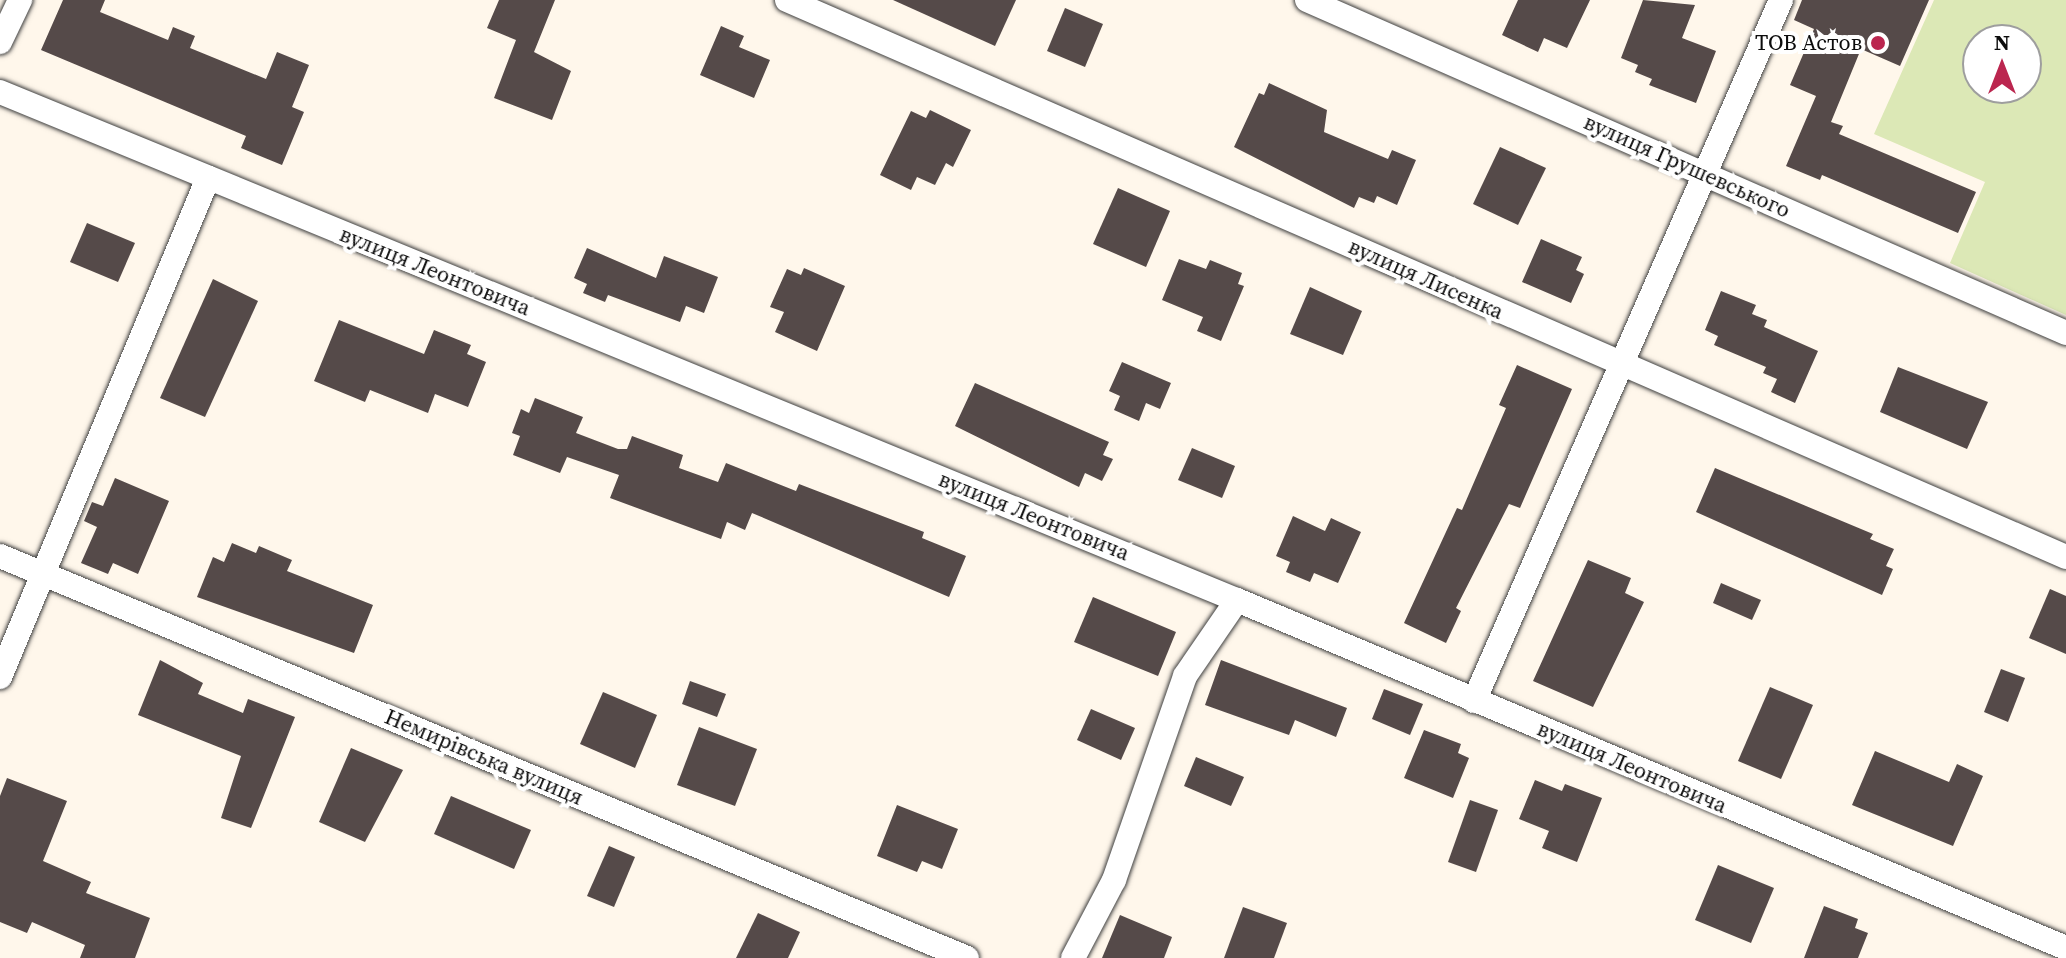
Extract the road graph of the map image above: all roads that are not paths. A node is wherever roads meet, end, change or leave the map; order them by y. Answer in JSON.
{"nodes":[{"id":1,"x":20,"y":0,"type":"edge"},
{"id":2,"x":787,"y":0,"type":"edge"},
{"id":3,"x":1307,"y":0,"type":"edge"},
{"id":4,"x":1781,"y":0,"type":"edge"},
{"id":5,"x":0,"y":42,"type":"edge"},
{"id":6,"x":0,"y":92,"type":"edge"},
{"id":7,"x":1703,"y":174,"type":"junction"},
{"id":8,"x":208,"y":178,"type":"junction"},
{"id":9,"x":2066,"y":333,"type":"edge"},
{"id":10,"x":1618,"y":364,"type":"junction"},
{"id":11,"x":0,"y":556,"type":"edge"},
{"id":12,"x":2066,"y":557,"type":"edge"},
{"id":13,"x":41,"y":573,"type":"junction"},
{"id":14,"x":1237,"y":600,"type":"junction"},
{"id":15,"x":0,"y":677,"type":"edge"},
{"id":16,"x":1474,"y":701,"type":"junction"},
{"id":17,"x":2066,"y":948,"type":"edge"},
{"id":18,"x":967,"y":958,"type":"edge"},
{"id":19,"x":1073,"y":958,"type":"edge"}],
"edges":[{"from":1,"to":5,"type":"street"},
{"from":2,"to":10,"type":"street","name":"вулиця Лисенка"},
{"from":3,"to":7,"type":"street","name":"вулиця Грушевського"},
{"from":4,"to":7,"type":"street"},
{"from":6,"to":8,"type":"street","name":"вулиця Леонтовича"},
{"from":7,"to":9,"type":"street","name":"вулиця Грушевського"},
{"from":7,"to":10,"type":"street"},
{"from":8,"to":13,"type":"street"},
{"from":8,"to":14,"type":"street","name":"вулиця Леонтовича"},
{"from":10,"to":12,"type":"street","name":"вулиця Лисенка"},
{"from":10,"to":16,"type":"street"},
{"from":11,"to":13,"type":"street","name":"Немирівська вулиця"},
{"from":13,"to":15,"type":"street"},
{"from":13,"to":18,"type":"street","name":"Немирівська вулиця"},
{"from":14,"to":16,"type":"street","name":"вулиця Леонтовича"},
{"from":14,"to":19,"type":"street"},
{"from":16,"to":17,"type":"street","name":"вулиця Леонтовича"}]}
